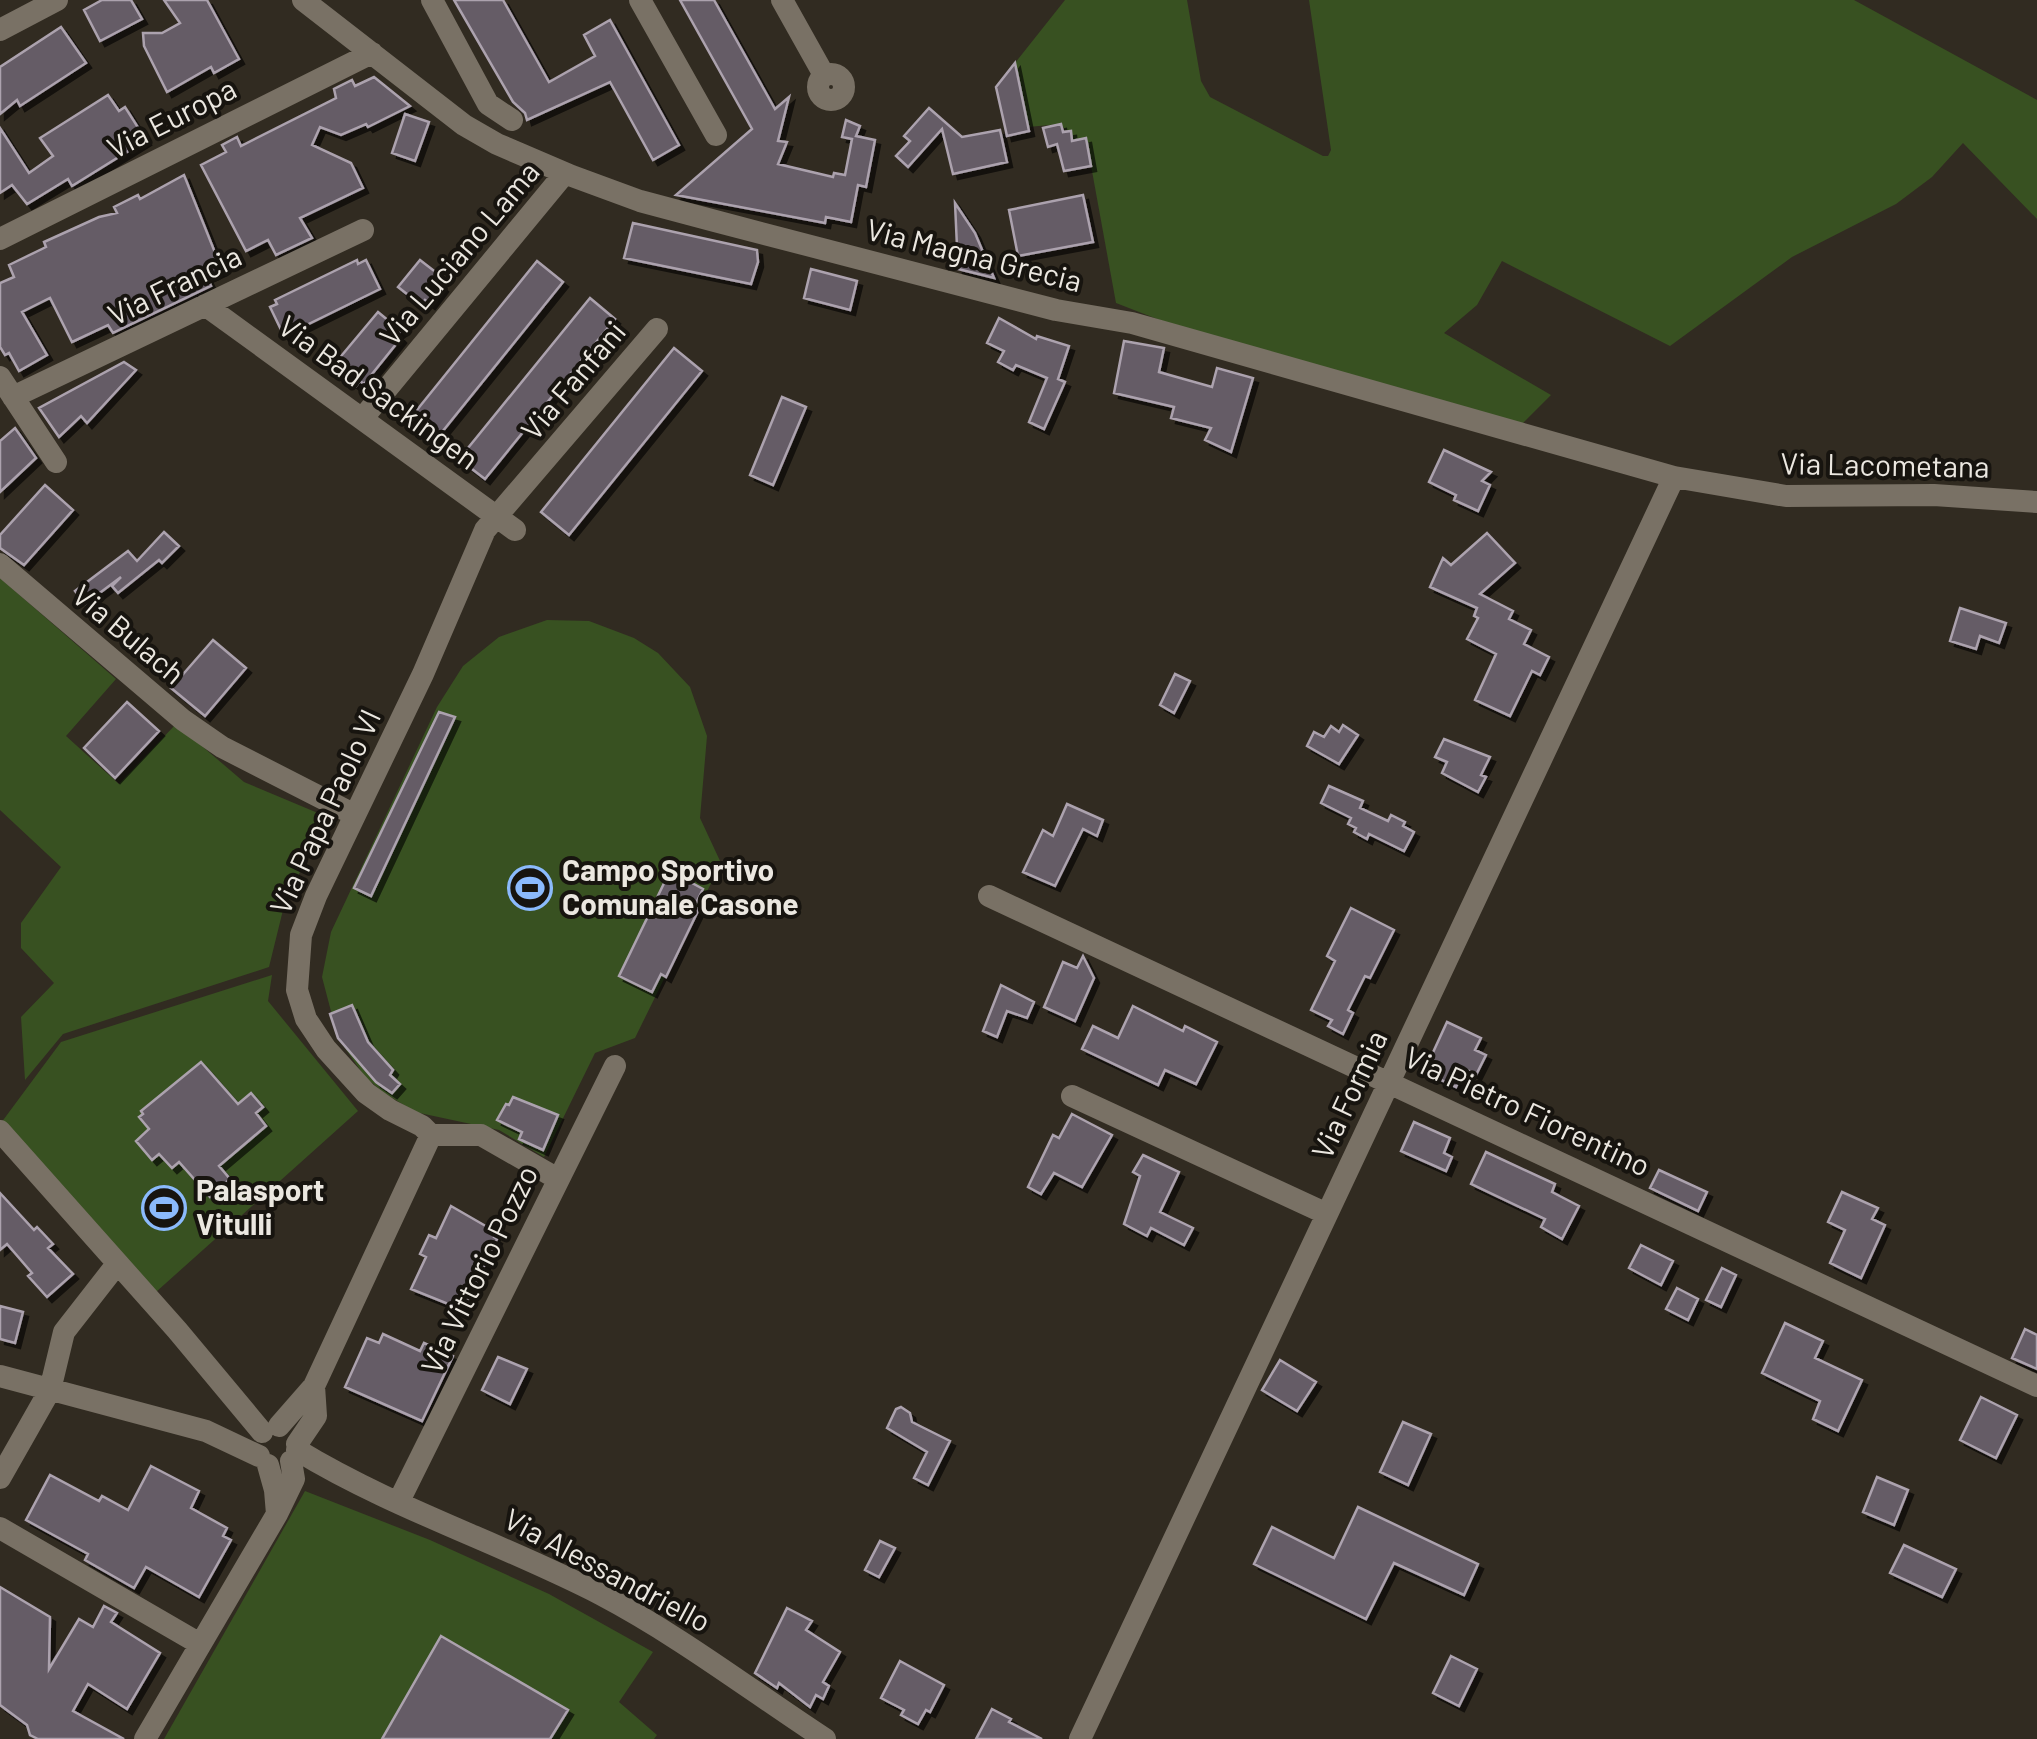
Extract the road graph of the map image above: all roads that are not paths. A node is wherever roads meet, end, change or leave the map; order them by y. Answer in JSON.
{"nodes":[{"id":1,"x":57,"y":0,"type":"edge"},
{"id":2,"x":432,"y":0,"type":"edge"},
{"id":3,"x":640,"y":0,"type":"edge"},
{"id":4,"x":782,"y":0,"type":"edge"},
{"id":5,"x":312,"y":3,"type":"edge"},
{"id":6,"x":0,"y":30,"type":"edge"},
{"id":7,"x":372,"y":53,"type":"junction"},
{"id":8,"x":824,"y":75,"type":"dead end"},
{"id":9,"x":480,"y":134,"type":"junction"},
{"id":10,"x":716,"y":135,"type":"dead end"},
{"id":11,"x":566,"y":173,"type":"junction"},
{"id":12,"x":363,"y":230,"type":"dead end"},
{"id":13,"x":0,"y":239,"type":"edge"},
{"id":14,"x":205,"y":305,"type":"junction"},
{"id":15,"x":657,"y":329,"type":"dead end"},
{"id":16,"x":11,"y":393,"type":"edge"},
{"id":17,"x":362,"y":419,"type":"junction"},
{"id":18,"x":0,"y":422,"type":"edge"},
{"id":19,"x":56,"y":462,"type":"dead end"},
{"id":20,"x":1674,"y":477,"type":"junction"},
{"id":21,"x":2037,"y":502,"type":"edge"},
{"id":22,"x":506,"y":524,"type":"junction"},
{"id":23,"x":0,"y":564,"type":"edge"},
{"id":24,"x":355,"y":815,"type":"junction"},
{"id":25,"x":989,"y":896,"type":"dead end"},
{"id":26,"x":615,"y":1066,"type":"dead end"},
{"id":27,"x":1390,"y":1080,"type":"junction"},
{"id":28,"x":1072,"y":1096,"type":"dead end"},
{"id":29,"x":0,"y":1131,"type":"edge"},
{"id":30,"x":431,"y":1135,"type":"junction"},
{"id":31,"x":558,"y":1179,"type":"junction"},
{"id":32,"x":1327,"y":1214,"type":"junction"},
{"id":33,"x":116,"y":1264,"type":"junction"},
{"id":34,"x":0,"y":1376,"type":"edge"},
{"id":35,"x":2037,"y":1386,"type":"edge"},
{"id":36,"x":50,"y":1390,"type":"junction"},
{"id":37,"x":279,"y":1448,"type":"junction"},
{"id":38,"x":0,"y":1478,"type":"edge"},
{"id":39,"x":399,"y":1501,"type":"junction"},
{"id":40,"x":0,"y":1528,"type":"edge"},
{"id":41,"x":200,"y":1644,"type":"junction"},
{"id":42,"x":145,"y":1739,"type":"edge"},
{"id":43,"x":825,"y":1739,"type":"edge"},
{"id":44,"x":1080,"y":1739,"type":"edge"}],
"edges":[{"from":1,"to":6,"type":"street"},
{"from":2,"to":9,"type":"street"},
{"from":3,"to":10,"type":"street"},
{"from":4,"to":8,"type":"street"},
{"from":5,"to":7,"type":"street","name":"Via Magna Grecia"},
{"from":7,"to":9,"type":"street","name":"Via Magna Grecia"},
{"from":7,"to":13,"type":"street","name":"Via Europa"},
{"from":9,"to":11,"type":"street","name":"Via Magna Grecia"},
{"from":11,"to":17,"type":"street","name":"Via Luciano Lama"},
{"from":11,"to":20,"type":"street","name":"Via Magna Grecia"},
{"from":12,"to":14,"type":"street","name":"Via Francia"},
{"from":14,"to":16,"type":"street","name":"Via Francia"},
{"from":14,"to":17,"type":"street","name":"Via Bad Sackingen"},
{"from":15,"to":22,"type":"street","name":"Via Fanfani"},
{"from":16,"to":18,"type":"street","name":"Via Francia"},
{"from":16,"to":19,"type":"street"},
{"from":17,"to":22,"type":"street","name":"Via Bad Sackingen"},
{"from":20,"to":21,"type":"street","name":"Via Lacometana"},
{"from":20,"to":27,"type":"street","name":"Via Formia"},
{"from":22,"to":24,"type":"street","name":"Via Papa Paolo VI"},
{"from":23,"to":24,"type":"street","name":"Via Bulach"},
{"from":24,"to":30,"type":"street","name":"Via Papa Paolo VI"},
{"from":25,"to":27,"type":"street","name":"Via Pietro Fiorentino"},
{"from":26,"to":31,"type":"street","name":"Via Vittorio Pozzo"},
{"from":27,"to":32,"type":"street","name":"Via Formia"},
{"from":27,"to":35,"type":"street","name":"Via Pietro Fiorentino"},
{"from":28,"to":32,"type":"street"},
{"from":29,"to":33,"type":"street"},
{"from":30,"to":31,"type":"street"},
{"from":30,"to":37,"type":"street"},
{"from":31,"to":39,"type":"street","name":"Via Vittorio Pozzo"},
{"from":32,"to":44,"type":"street","name":"Via Formia"},
{"from":33,"to":36,"type":"street"},
{"from":33,"to":37,"type":"street"},
{"from":34,"to":36,"type":"street","name":"Via Alessandriello"},
{"from":36,"to":37,"type":"street","name":"Via Alessandriello"},
{"from":36,"to":38,"type":"street"},
{"from":37,"to":39,"type":"street","name":"Via Alessandriello"},
{"from":37,"to":41,"type":"street"},
{"from":39,"to":43,"type":"street","name":"Via Alessandriello"},
{"from":40,"to":41,"type":"street"},
{"from":41,"to":42,"type":"street"}]}
